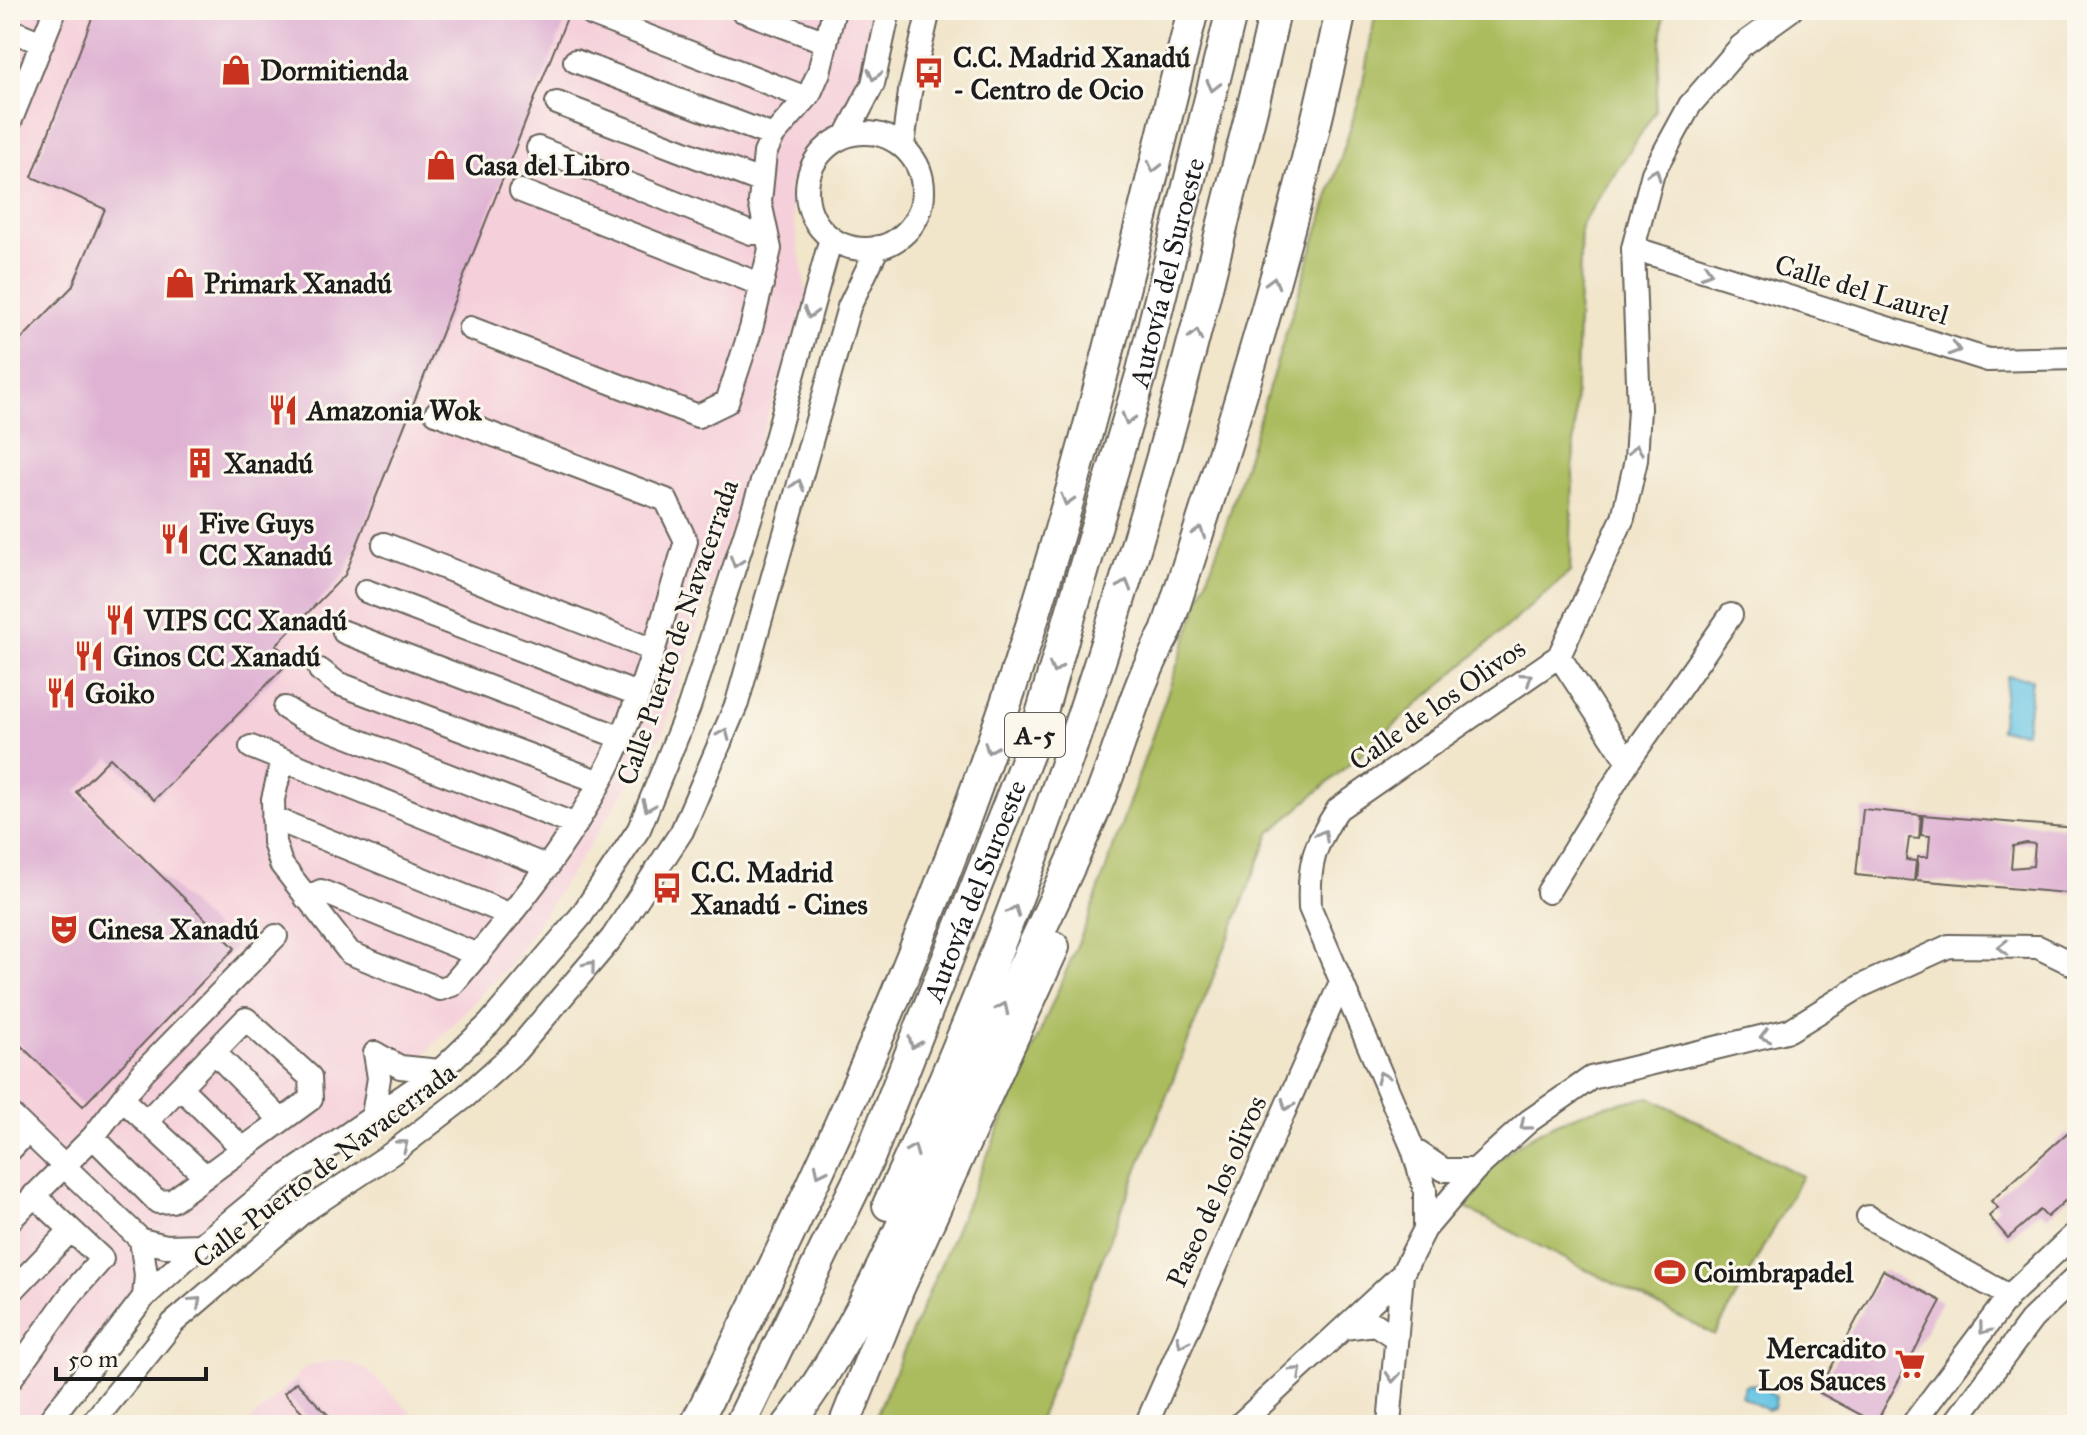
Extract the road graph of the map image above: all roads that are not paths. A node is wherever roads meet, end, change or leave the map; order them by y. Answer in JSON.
{"nodes":[{"id":1,"x":55,"y":10,"type":"edge"},
{"id":2,"x":741,"y":10,"type":"edge"},
{"id":3,"x":834,"y":10,"type":"edge"},
{"id":4,"x":889,"y":10,"type":"edge"},
{"id":5,"x":929,"y":10,"type":"edge"},
{"id":6,"x":1193,"y":10,"type":"edge"},
{"id":7,"x":1232,"y":10,"type":"edge"},
{"id":8,"x":1275,"y":10,"type":"edge"},
{"id":9,"x":1341,"y":10,"type":"edge"},
{"id":10,"x":1791,"y":10,"type":"edge"},
{"id":11,"x":593,"y":15,"type":"dead end"},
{"id":12,"x":10,"y":30,"type":"edge"},
{"id":13,"x":826,"y":42,"type":"junction"},
{"id":14,"x":42,"y":43,"type":"junction"},
{"id":15,"x":575,"y":61,"type":"dead end"},
{"id":16,"x":16,"y":86,"type":"edge"},
{"id":17,"x":804,"y":101,"type":"junction"},
{"id":18,"x":557,"y":103,"type":"dead end"},
{"id":19,"x":10,"y":122,"type":"edge"},
{"id":20,"x":773,"y":136,"type":"junction"},
{"id":21,"x":846,"y":136,"type":"junction"},
{"id":22,"x":903,"y":145,"type":"junction"},
{"id":23,"x":538,"y":148,"type":"dead end"},
{"id":24,"x":760,"y":181,"type":"junction"},
{"id":25,"x":521,"y":191,"type":"dead end"},
{"id":26,"x":766,"y":233,"type":"junction"},
{"id":27,"x":831,"y":238,"type":"junction"},
{"id":28,"x":878,"y":247,"type":"junction"},
{"id":29,"x":1633,"y":248,"type":"junction"},
{"id":30,"x":762,"y":285,"type":"junction"},
{"id":31,"x":470,"y":328,"type":"dead end"},
{"id":32,"x":2077,"y":358,"type":"edge"},
{"id":33,"x":436,"y":413,"type":"dead end"},
{"id":34,"x":384,"y":544,"type":"dead end"},
{"id":35,"x":366,"y":591,"type":"dead end"},
{"id":36,"x":1731,"y":615,"type":"dead end"},
{"id":37,"x":344,"y":632,"type":"dead end"},
{"id":38,"x":1166,"y":632,"type":"junction"},
{"id":39,"x":653,"y":650,"type":"junction"},
{"id":40,"x":1559,"y":656,"type":"junction"},
{"id":41,"x":320,"y":670,"type":"dead end"},
{"id":42,"x":637,"y":694,"type":"junction"},
{"id":43,"x":285,"y":708,"type":"dead end"},
{"id":44,"x":622,"y":738,"type":"junction"},
{"id":45,"x":251,"y":747,"type":"dead end"},
{"id":46,"x":282,"y":762,"type":"junction"},
{"id":47,"x":1628,"y":762,"type":"junction"},
{"id":48,"x":600,"y":782,"type":"junction"},
{"id":49,"x":273,"y":818,"type":"junction"},
{"id":50,"x":576,"y":825,"type":"junction"},
{"id":51,"x":548,"y":867,"type":"junction"},
{"id":52,"x":1548,"y":892,"type":"dead end"},
{"id":53,"x":306,"y":898,"type":"junction"},
{"id":54,"x":511,"y":915,"type":"junction"},
{"id":55,"x":276,"y":936,"type":"dead end"},
{"id":56,"x":478,"y":955,"type":"junction"},
{"id":57,"x":2077,"y":966,"type":"edge"},
{"id":58,"x":1341,"y":982,"type":"junction"},
{"id":59,"x":214,"y":1052,"type":"junction"},
{"id":60,"x":440,"y":1071,"type":"junction"},
{"id":61,"x":180,"y":1087,"type":"junction"},
{"id":62,"x":122,"y":1099,"type":"junction"},
{"id":63,"x":10,"y":1114,"type":"edge"},
{"id":64,"x":281,"y":1120,"type":"junction"},
{"id":65,"x":372,"y":1121,"type":"junction"},
{"id":66,"x":146,"y":1122,"type":"junction"},
{"id":67,"x":27,"y":1132,"type":"junction"},
{"id":68,"x":93,"y":1137,"type":"junction"},
{"id":69,"x":242,"y":1148,"type":"junction"},
{"id":70,"x":1413,"y":1149,"type":"junction"},
{"id":71,"x":10,"y":1150,"type":"edge"},
{"id":72,"x":62,"y":1165,"type":"junction"},
{"id":73,"x":1475,"y":1170,"type":"junction"},
{"id":74,"x":203,"y":1174,"type":"junction"},
{"id":75,"x":34,"y":1195,"type":"junction"},
{"id":76,"x":1868,"y":1217,"type":"dead end"},
{"id":77,"x":10,"y":1220,"type":"edge"},
{"id":78,"x":1425,"y":1229,"type":"junction"},
{"id":79,"x":71,"y":1230,"type":"junction"},
{"id":80,"x":2077,"y":1232,"type":"edge"},
{"id":81,"x":141,"y":1240,"type":"junction"},
{"id":82,"x":201,"y":1245,"type":"junction"},
{"id":83,"x":1402,"y":1274,"type":"junction"},
{"id":84,"x":2077,"y":1276,"type":"edge"},
{"id":85,"x":899,"y":1288,"type":"junction"},
{"id":86,"x":10,"y":1293,"type":"edge"},
{"id":87,"x":2009,"y":1296,"type":"junction"},
{"id":88,"x":144,"y":1297,"type":"junction"},
{"id":89,"x":1344,"y":1328,"type":"junction"},
{"id":90,"x":1396,"y":1338,"type":"junction"},
{"id":91,"x":727,"y":1363,"type":"junction"},
{"id":92,"x":10,"y":1380,"type":"edge"},
{"id":93,"x":46,"y":1425,"type":"edge"},
{"id":94,"x":91,"y":1425,"type":"edge"},
{"id":95,"x":675,"y":1425,"type":"edge"},
{"id":96,"x":695,"y":1425,"type":"edge"},
{"id":97,"x":740,"y":1425,"type":"edge"},
{"id":98,"x":788,"y":1425,"type":"edge"},
{"id":99,"x":825,"y":1425,"type":"edge"},
{"id":100,"x":844,"y":1425,"type":"edge"},
{"id":101,"x":1146,"y":1425,"type":"edge"},
{"id":102,"x":1239,"y":1425,"type":"edge"},
{"id":103,"x":1389,"y":1425,"type":"edge"},
{"id":104,"x":1912,"y":1425,"type":"edge"},
{"id":105,"x":1953,"y":1425,"type":"edge"}],
"edges":[{"from":1,"to":14,"type":"street"},
{"from":2,"to":13,"type":"street"},
{"from":3,"to":13,"type":"street"},
{"from":4,"to":21,"type":"street","one_way":true},
{"from":5,"to":22,"type":"street"},
{"from":6,"to":91,"type":"highway","one_way":true},
{"from":7,"to":97,"type":"highway","name":"Autovía del Suroeste","number":"A-5","one_way":true},
{"from":98,"to":8,"type":"highway","name":"Autovía del Suroeste","number":"A-5","one_way":true},
{"from":38,"to":9,"type":"highway","one_way":true},
{"from":29,"to":10,"type":"street","name":"Calle de los Olivos","one_way":true},
{"from":11,"to":17,"type":"street"},
{"from":12,"to":14,"type":"street"},
{"from":13,"to":17,"type":"street"},
{"from":14,"to":16,"type":"street"},
{"from":15,"to":20,"type":"street"},
{"from":16,"to":19,"type":"street"},
{"from":17,"to":20,"type":"street"},
{"from":18,"to":24,"type":"street"},
{"from":20,"to":24,"type":"street"},
{"from":21,"to":22,"type":"street"},
{"from":21,"to":27,"type":"street"},
{"from":22,"to":28,"type":"street"},
{"from":23,"to":26,"type":"street"},
{"from":24,"to":26,"type":"street"},
{"from":25,"to":30,"type":"street"},
{"from":26,"to":30,"type":"street"},
{"from":27,"to":28,"type":"street"},
{"from":27,"to":60,"type":"street","name":"Calle Puerto de Navacerrada","one_way":true},
{"from":94,"to":28,"type":"street","name":"Calle Puerto de Navacerrada","one_way":true},
{"from":29,"to":32,"type":"street","name":"Calle del Laurel","one_way":true},
{"from":40,"to":29,"type":"street","name":"Calle de los Olivos","one_way":true},
{"from":30,"to":31,"type":"street"},
{"from":33,"to":39,"type":"street"},
{"from":34,"to":39,"type":"street"},
{"from":35,"to":42,"type":"street"},
{"from":36,"to":47,"type":"street"},
{"from":37,"to":44,"type":"street"},
{"from":38,"to":85,"type":"highway"},
{"from":98,"to":38,"type":"highway","one_way":true},
{"from":39,"to":42,"type":"street"},
{"from":40,"to":47,"type":"street"},
{"from":58,"to":40,"type":"street","name":"Calle de los Olivos","one_way":true},
{"from":41,"to":48,"type":"street"},
{"from":42,"to":44,"type":"street"},
{"from":43,"to":50,"type":"street"},
{"from":44,"to":48,"type":"street"},
{"from":45,"to":46,"type":"street"},
{"from":46,"to":49,"type":"street"},
{"from":46,"to":51,"type":"street"},
{"from":47,"to":52,"type":"street"},
{"from":48,"to":50,"type":"street"},
{"from":49,"to":53,"type":"street"},
{"from":49,"to":54,"type":"street"},
{"from":50,"to":51,"type":"street"},
{"from":51,"to":54,"type":"street"},
{"from":53,"to":56,"type":"street"},
{"from":53,"to":56,"type":"street"},
{"from":54,"to":56,"type":"street"},
{"from":55,"to":62,"type":"street"},
{"from":57,"to":73,"type":"street","one_way":true},
{"from":70,"to":58,"type":"street","name":"Calle de los Olivos","one_way":true},
{"from":58,"to":101,"type":"street","name":"Paseo de los olivos","one_way":true},
{"from":59,"to":61,"type":"street"},
{"from":59,"to":64,"type":"street"},
{"from":59,"to":64,"type":"street"},
{"from":60,"to":65,"type":"street","name":"Calle Puerto de Navacerrada"},
{"from":60,"to":65,"type":"street"},
{"from":61,"to":66,"type":"street"},
{"from":61,"to":69,"type":"street"},
{"from":62,"to":66,"type":"street"},
{"from":62,"to":68,"type":"street"},
{"from":63,"to":67,"type":"street"},
{"from":64,"to":69,"type":"street"},
{"from":65,"to":82,"type":"street","name":"Calle Puerto de Navacerrada"},
{"from":66,"to":74,"type":"street"},
{"from":67,"to":71,"type":"street"},
{"from":67,"to":72,"type":"street"},
{"from":68,"to":72,"type":"street"},
{"from":68,"to":74,"type":"street"},
{"from":69,"to":74,"type":"street"},
{"from":70,"to":73,"type":"street"},
{"from":70,"to":78,"type":"street","name":"Calle de los Olivos"},
{"from":72,"to":75,"type":"street"},
{"from":72,"to":81,"type":"street"},
{"from":73,"to":78,"type":"street"},
{"from":75,"to":77,"type":"street"},
{"from":75,"to":79,"type":"street"},
{"from":76,"to":87,"type":"street"},
{"from":78,"to":83,"type":"street"},
{"from":79,"to":86,"type":"street"},
{"from":79,"to":92,"type":"street"},
{"from":80,"to":87,"type":"street"},
{"from":81,"to":82,"type":"street"},
{"from":81,"to":88,"type":"street"},
{"from":82,"to":88,"type":"street","name":"Calle Puerto de Navacerrada"},
{"from":83,"to":89,"type":"street"},
{"from":83,"to":90,"type":"street"},
{"from":84,"to":105,"type":"street"},
{"from":85,"to":99,"type":"highway"},
{"from":85,"to":100,"type":"highway"},
{"from":87,"to":104,"type":"street","one_way":true},
{"from":88,"to":93,"type":"street","name":"Calle Puerto de Navacerrada"},
{"from":89,"to":90,"type":"street"},
{"from":102,"to":89,"type":"street","one_way":true},
{"from":90,"to":103,"type":"street","one_way":true},
{"from":91,"to":95,"type":"highway"},
{"from":91,"to":96,"type":"highway"}]}
